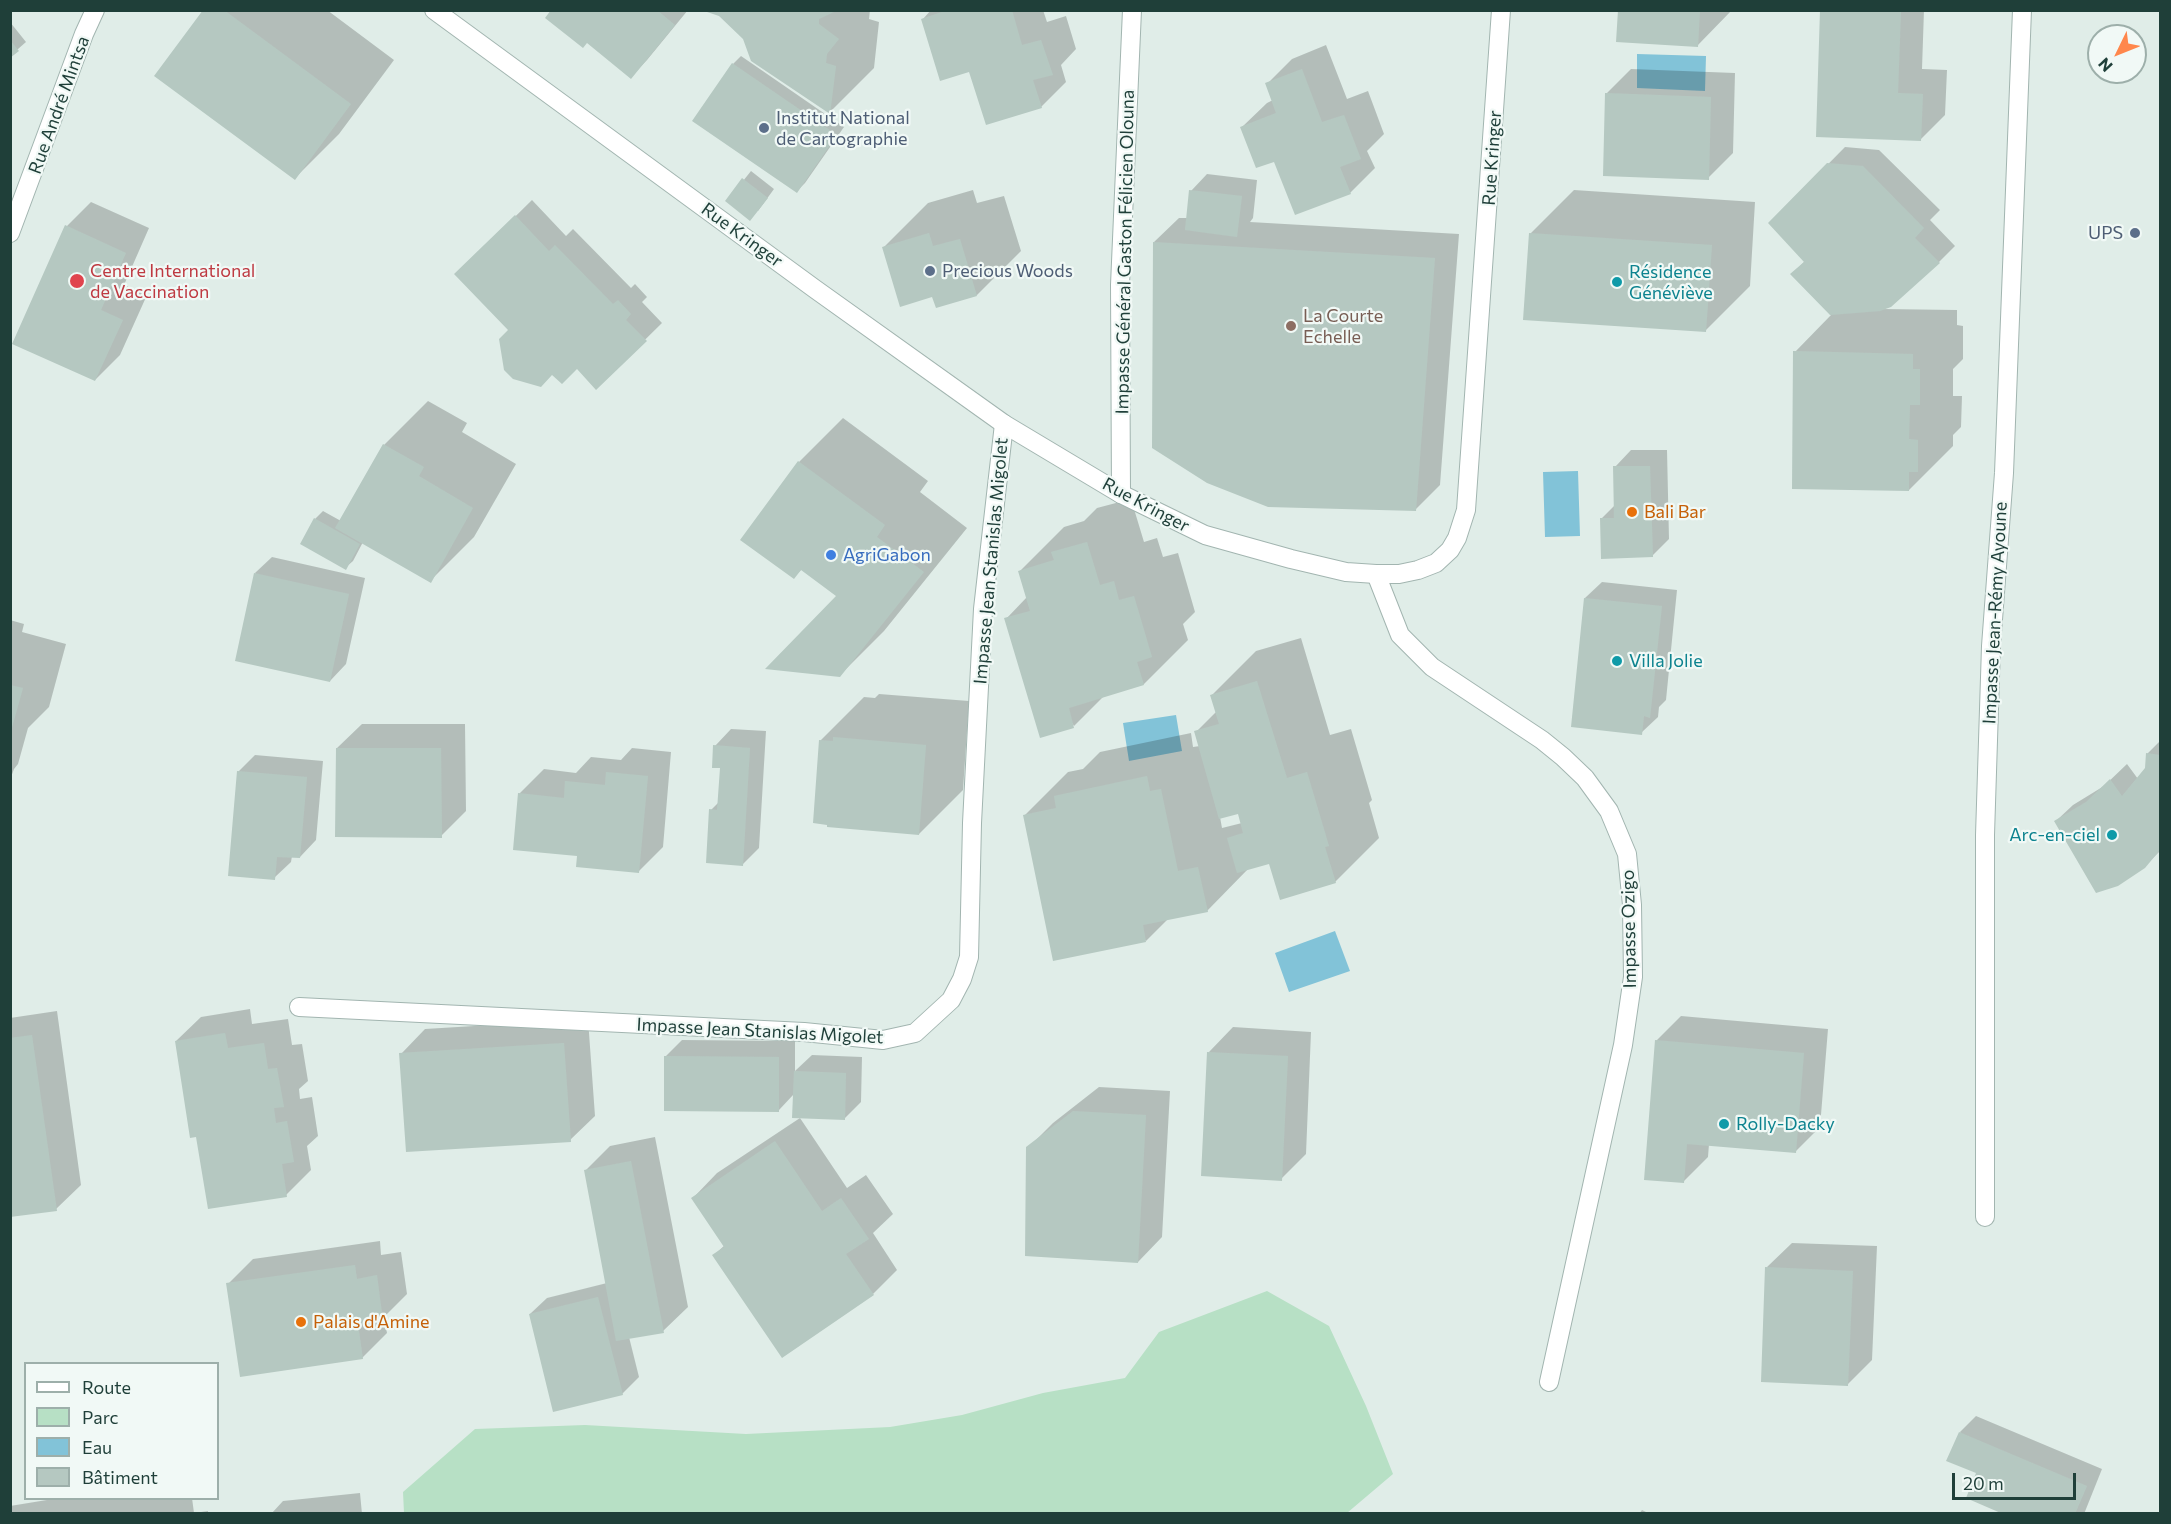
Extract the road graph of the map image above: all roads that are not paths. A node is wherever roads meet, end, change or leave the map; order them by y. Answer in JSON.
{"nodes":[{"id":1,"x":95,"y":10,"type":"edge"},
{"id":2,"x":434,"y":10,"type":"edge"},
{"id":3,"x":1132,"y":10,"type":"edge"},
{"id":4,"x":1501,"y":10,"type":"edge"},
{"id":5,"x":2022,"y":10,"type":"edge"},
{"id":6,"x":10,"y":233,"type":"edge"},
{"id":7,"x":1004,"y":424,"type":"junction"},
{"id":8,"x":1121,"y":494,"type":"junction"},
{"id":9,"x":1376,"y":574,"type":"junction"},
{"id":10,"x":299,"y":1008,"type":"dead end"},
{"id":11,"x":1985,"y":1217,"type":"dead end"},
{"id":12,"x":1548,"y":1382,"type":"dead end"}],
"edges":[{"from":1,"to":6,"type":"street","name":"Rue André Mintsa"},
{"from":2,"to":7,"type":"street","name":"Rue Kringer"},
{"from":3,"to":8,"type":"street","name":"Impasse Général Gaston Félicien Olouna"},
{"from":4,"to":9,"type":"street","name":"Rue Kringer"},
{"from":5,"to":11,"type":"street","name":"Impasse Jean-Rémy Ayoune"},
{"from":7,"to":8,"type":"street","name":"Rue Kringer"},
{"from":7,"to":10,"type":"street","name":"Impasse Jean Stanislas Migolet"},
{"from":8,"to":9,"type":"street","name":"Rue Kringer"},
{"from":9,"to":12,"type":"street","name":"Impasse Ozigo"}]}
